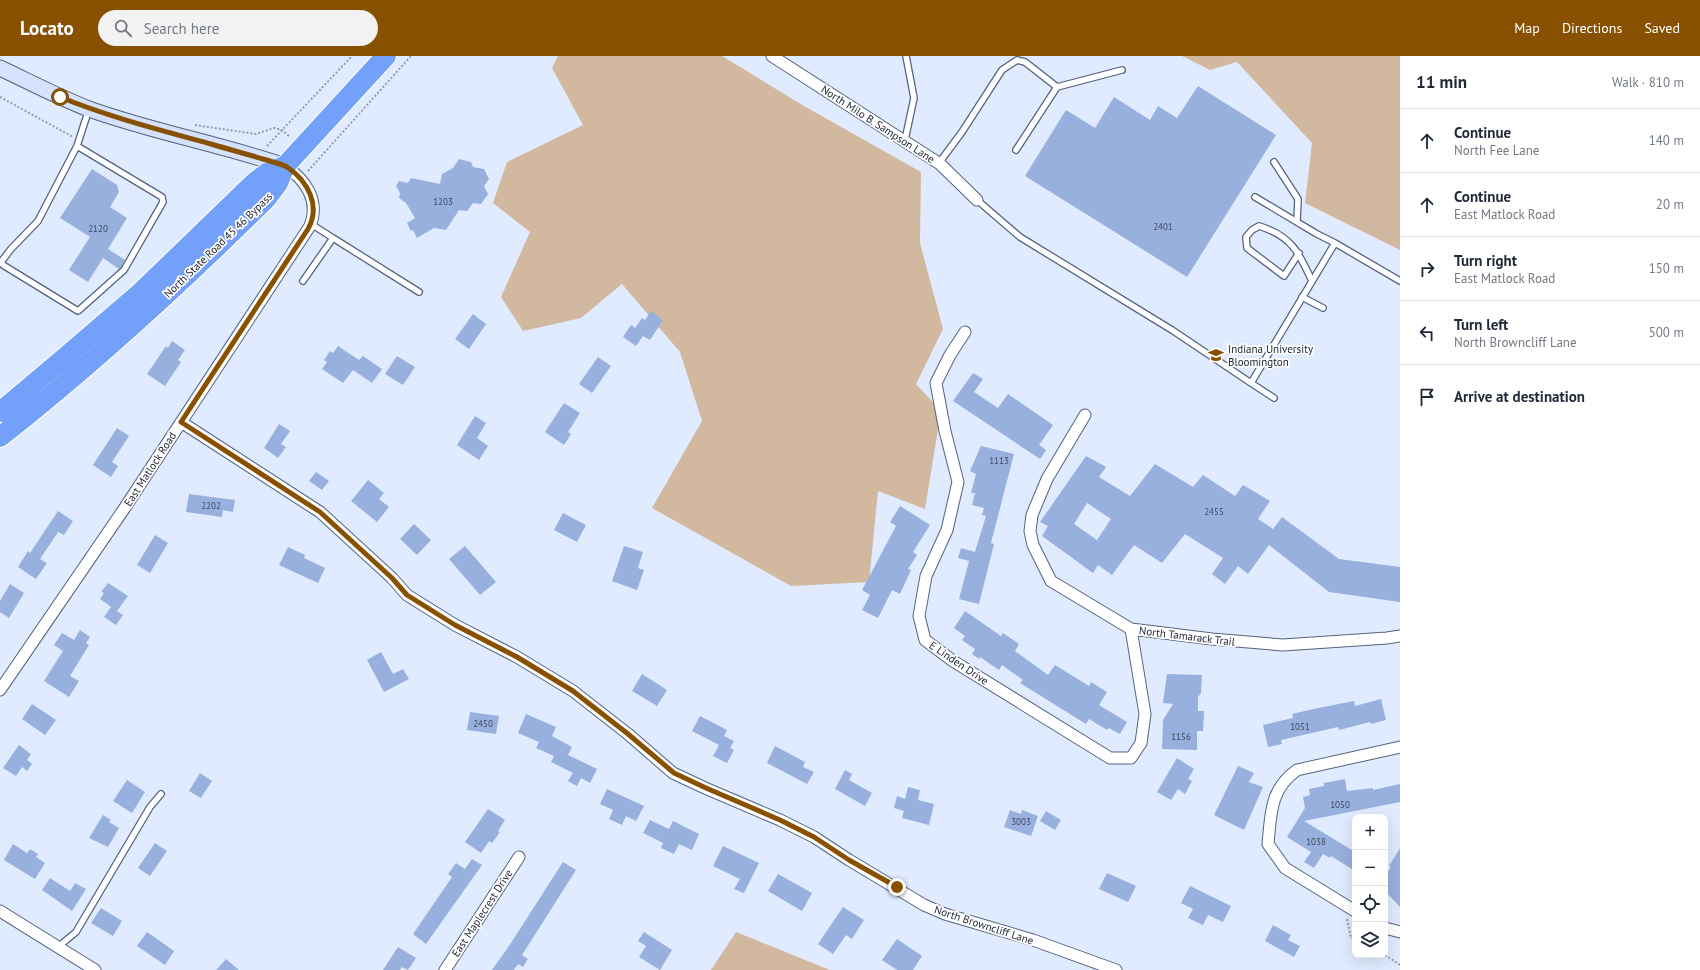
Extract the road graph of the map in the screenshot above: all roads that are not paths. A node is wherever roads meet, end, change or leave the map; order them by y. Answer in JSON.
{"nodes":[{"id":1,"x":386,"y":56,"type":"edge"},
{"id":2,"x":772,"y":56,"type":"edge"},
{"id":3,"x":906,"y":56,"type":"edge"},
{"id":4,"x":0,"y":68,"type":"edge"},
{"id":5,"x":1122,"y":70,"type":"dead end"},
{"id":6,"x":1057,"y":87,"type":"junction"},
{"id":7,"x":89,"y":109,"type":"junction"},
{"id":8,"x":905,"y":140,"type":"junction"},
{"id":9,"x":78,"y":143,"type":"junction"},
{"id":10,"x":1016,"y":150,"type":"dead end"},
{"id":11,"x":1274,"y":162,"type":"dead end"},
{"id":12,"x":939,"y":163,"type":"junction"},
{"id":13,"x":285,"y":166,"type":"junction"},
{"id":14,"x":1255,"y":197,"type":"dead end"},
{"id":15,"x":977,"y":200,"type":"joint"},
{"id":16,"x":1297,"y":222,"type":"junction"},
{"id":17,"x":311,"y":224,"type":"junction"},
{"id":18,"x":333,"y":238,"type":"junction"},
{"id":19,"x":1335,"y":243,"type":"junction"},
{"id":20,"x":1299,"y":253,"type":"junction"},
{"id":21,"x":1400,"y":280,"type":"edge"},
{"id":22,"x":303,"y":281,"type":"dead end"},
{"id":23,"x":1312,"y":281,"type":"junction"},
{"id":24,"x":418,"y":292,"type":"dead end"},
{"id":25,"x":1302,"y":297,"type":"junction"},
{"id":26,"x":1323,"y":308,"type":"dead end"},
{"id":27,"x":965,"y":332,"type":"dead end"},
{"id":28,"x":1251,"y":383,"type":"junction"},
{"id":29,"x":1274,"y":398,"type":"dead end"},
{"id":30,"x":0,"y":412,"type":"edge"},
{"id":31,"x":1085,"y":415,"type":"dead end"},
{"id":32,"x":181,"y":422,"type":"junction"},
{"id":33,"x":0,"y":437,"type":"edge"},
{"id":34,"x":1131,"y":629,"type":"junction"},
{"id":35,"x":1400,"y":636,"type":"edge"},
{"id":36,"x":0,"y":690,"type":"edge"},
{"id":37,"x":1400,"y":747,"type":"edge"},
{"id":38,"x":161,"y":794,"type":"dead end"},
{"id":39,"x":519,"y":857,"type":"dead end"},
{"id":40,"x":1350,"y":908,"type":"edge"},
{"id":41,"x":2,"y":916,"type":"edge"},
{"id":42,"x":1388,"y":929,"type":"edge"},
{"id":43,"x":1400,"y":932,"type":"edge"},
{"id":44,"x":58,"y":947,"type":"junction"},
{"id":45,"x":95,"y":970,"type":"edge"},
{"id":46,"x":445,"y":970,"type":"edge"},
{"id":47,"x":1116,"y":970,"type":"edge"}],
"edges":[{"from":1,"to":13,"type":"highway"},
{"from":2,"to":8,"type":"street","name":"North Milo B. Sampson Lane"},
{"from":3,"to":8,"type":"lane"},
{"from":4,"to":7,"type":"street"},
{"from":5,"to":6,"type":"lane"},
{"from":6,"to":10,"type":"lane"},
{"from":6,"to":12,"type":"lane"},
{"from":7,"to":9,"type":"lane"},
{"from":7,"to":13,"type":"street"},
{"from":8,"to":12,"type":"street","name":"North Milo B. Sampson Lane"},
{"from":9,"to":9,"type":"lane"},
{"from":11,"to":16,"type":"lane"},
{"from":12,"to":15,"type":"street","name":"North Milo B. Sampson Lane"},
{"from":13,"to":17,"type":"street","name":"East Matlock Road"},
{"from":13,"to":30,"type":"highway","name":"North State Road 45 46 Bypass"},
{"from":13,"to":33,"type":"highway","name":"North State Road 45 46 Bypass"},
{"from":14,"to":16,"type":"lane"},
{"from":15,"to":28,"type":"lane"},
{"from":16,"to":19,"type":"lane"},
{"from":17,"to":18,"type":"lane"},
{"from":17,"to":32,"type":"street","name":"East Matlock Road"},
{"from":18,"to":22,"type":"lane"},
{"from":18,"to":24,"type":"lane"},
{"from":19,"to":21,"type":"lane"},
{"from":19,"to":23,"type":"lane"},
{"from":20,"to":20,"type":"lane"},
{"from":20,"to":23,"type":"lane"},
{"from":23,"to":25,"type":"lane"},
{"from":25,"to":26,"type":"lane"},
{"from":25,"to":28,"type":"lane"},
{"from":27,"to":34,"type":"street","name":"E Linden Drive"},
{"from":28,"to":29,"type":"lane"},
{"from":31,"to":34,"type":"street","name":"North Tamarack Trail"},
{"from":32,"to":36,"type":"street","name":"East Matlock Road"},
{"from":32,"to":47,"type":"street","name":"North Browncliff Lane"},
{"from":34,"to":35,"type":"street","name":"North Tamarack Trail"},
{"from":37,"to":40,"type":"street"},
{"from":38,"to":44,"type":"lane"},
{"from":39,"to":46,"type":"street","name":"East Maplecrest Drive"},
{"from":41,"to":44,"type":"street"},
{"from":42,"to":43,"type":"street"},
{"from":44,"to":45,"type":"street"}]}
